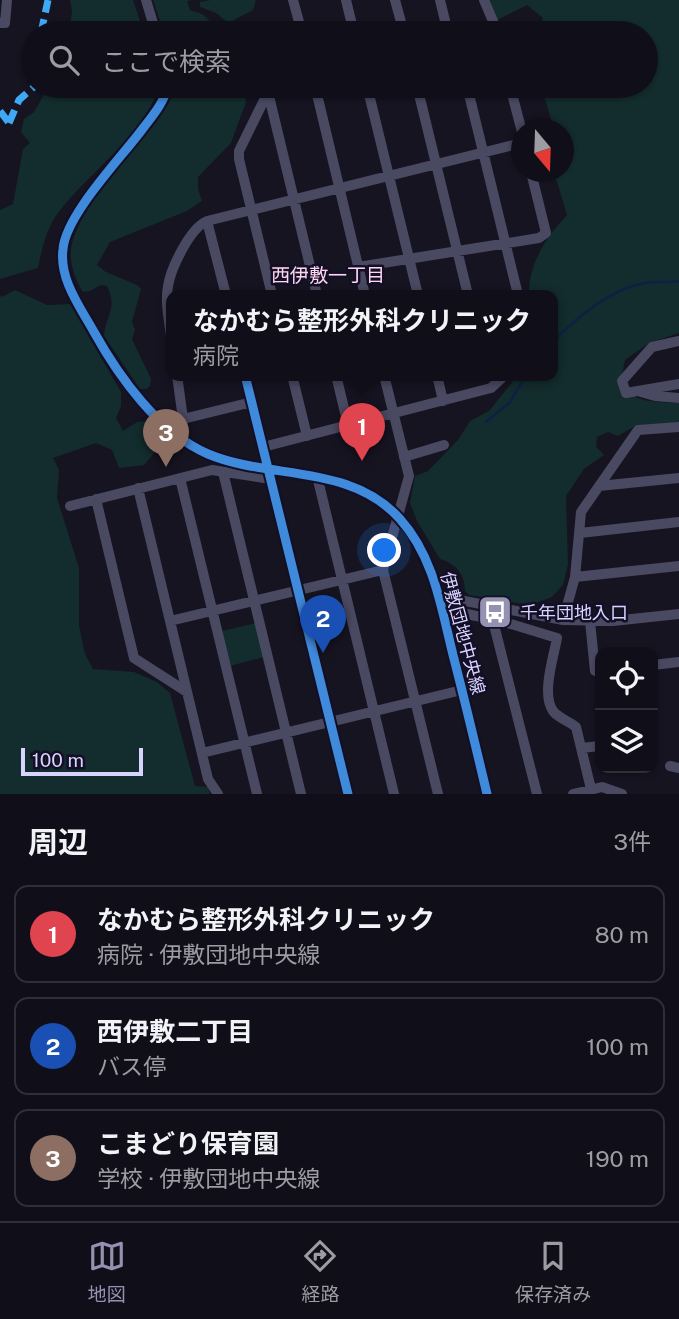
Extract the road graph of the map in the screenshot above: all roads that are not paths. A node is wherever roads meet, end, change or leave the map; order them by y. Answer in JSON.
{"nodes":[{"id":1,"x":7,"y":0,"type":"edge"},
{"id":2,"x":146,"y":0,"type":"edge"},
{"id":3,"x":293,"y":0,"type":"edge"},
{"id":4,"x":346,"y":0,"type":"edge"},
{"id":5,"x":396,"y":0,"type":"edge"},
{"id":6,"x":440,"y":0,"type":"edge"},
{"id":7,"x":484,"y":0,"type":"edge"},
{"id":8,"x":152,"y":21,"type":"edge"},
{"id":9,"x":299,"y":21,"type":"edge"},
{"id":10,"x":351,"y":21,"type":"edge"},
{"id":11,"x":401,"y":21,"type":"edge"},
{"id":12,"x":444,"y":21,"type":"edge"},
{"id":13,"x":493,"y":21,"type":"edge"},
{"id":14,"x":0,"y":23,"type":"edge"},
{"id":15,"x":162,"y":98,"type":"edge"},
{"id":16,"x":265,"y":98,"type":"edge"},
{"id":17,"x":269,"y":98,"type":"edge"},
{"id":18,"x":318,"y":98,"type":"edge"},
{"id":19,"x":369,"y":98,"type":"edge"},
{"id":20,"x":420,"y":98,"type":"edge"},
{"id":21,"x":470,"y":98,"type":"edge"},
{"id":22,"x":513,"y":98,"type":"edge"},
{"id":23,"x":519,"y":119,"type":"edge"},
{"id":24,"x":511,"y":146,"type":"edge"},
{"id":25,"x":483,"y":153,"type":"junction"},
{"id":26,"x":436,"y":164,"type":"junction"},
{"id":27,"x":388,"y":176,"type":"junction"},
{"id":28,"x":533,"y":182,"type":"edge"},
{"id":29,"x":339,"y":188,"type":"junction"},
{"id":30,"x":293,"y":199,"type":"junction"},
{"id":31,"x":251,"y":209,"type":"junction"},
{"id":32,"x":207,"y":221,"type":"junction"},
{"id":33,"x":505,"y":244,"type":"junction"},
{"id":34,"x":457,"y":251,"type":"junction"},
{"id":35,"x":409,"y":259,"type":"junction"},
{"id":36,"x":358,"y":267,"type":"junction"},
{"id":37,"x":168,"y":290,"type":"edge"},
{"id":38,"x":225,"y":290,"type":"edge"},
{"id":39,"x":271,"y":290,"type":"edge"},
{"id":40,"x":316,"y":290,"type":"edge"},
{"id":41,"x":364,"y":290,"type":"edge"},
{"id":42,"x":417,"y":290,"type":"edge"},
{"id":43,"x":467,"y":290,"type":"edge"},
{"id":44,"x":517,"y":290,"type":"edge"},
{"id":45,"x":679,"y":341,"type":"edge"},
{"id":46,"x":178,"y":381,"type":"edge"},
{"id":47,"x":247,"y":381,"type":"edge"},
{"id":48,"x":293,"y":381,"type":"edge"},
{"id":49,"x":337,"y":381,"type":"edge"},
{"id":50,"x":386,"y":381,"type":"edge"},
{"id":51,"x":438,"y":381,"type":"edge"},
{"id":52,"x":489,"y":381,"type":"edge"},
{"id":53,"x":499,"y":381,"type":"edge"},
{"id":54,"x":679,"y":384,"type":"edge"},
{"id":55,"x":491,"y":388,"type":"junction"},
{"id":56,"x":638,"y":391,"type":"junction"},
{"id":57,"x":679,"y":398,"type":"edge"},
{"id":58,"x":443,"y":401,"type":"junction"},
{"id":59,"x":252,"y":402,"type":"junction"},
{"id":60,"x":394,"y":414,"type":"junction"},
{"id":61,"x":348,"y":425,"type":"junction"},
{"id":62,"x":679,"y":427,"type":"edge"},
{"id":63,"x":307,"y":436,"type":"junction"},
{"id":64,"x":444,"y":445,"type":"dead end"},
{"id":65,"x":263,"y":447,"type":"junction"},
{"id":66,"x":404,"y":457,"type":"junction"},
{"id":67,"x":223,"y":472,"type":"junction"},
{"id":68,"x":269,"y":473,"type":"junction"},
{"id":69,"x":317,"y":476,"type":"junction"},
{"id":70,"x":180,"y":478,"type":"junction"},
{"id":71,"x":679,"y":478,"type":"edge"},
{"id":72,"x":599,"y":486,"type":"junction"},
{"id":73,"x":138,"y":488,"type":"junction"},
{"id":74,"x":96,"y":499,"type":"junction"},
{"id":75,"x":69,"y":506,"type":"dead end"},
{"id":76,"x":398,"y":516,"type":"junction"},
{"id":77,"x":679,"y":522,"type":"edge"},
{"id":78,"x":580,"y":533,"type":"junction"},
{"id":79,"x":679,"y":566,"type":"edge"},
{"id":80,"x":383,"y":570,"type":"junction"},
{"id":81,"x":575,"y":577,"type":"junction"},
{"id":82,"x":342,"y":580,"type":"junction"},
{"id":83,"x":298,"y":590,"type":"junction"},
{"id":84,"x":439,"y":596,"type":"junction"},
{"id":85,"x":254,"y":601,"type":"junction"},
{"id":86,"x":442,"y":609,"type":"junction"},
{"id":87,"x":212,"y":611,"type":"junction"},
{"id":88,"x":679,"y":614,"type":"edge"},
{"id":89,"x":563,"y":620,"type":"junction"},
{"id":90,"x":170,"y":621,"type":"junction"},
{"id":91,"x":493,"y":621,"type":"junction"},
{"id":92,"x":590,"y":621,"type":"junction"},
{"id":93,"x":679,"y":662,"type":"edge"},
{"id":94,"x":658,"y":664,"type":"edge"},
{"id":95,"x":595,"y":671,"type":"edge"},
{"id":96,"x":462,"y":690,"type":"junction"},
{"id":97,"x":187,"y":692,"type":"junction"},
{"id":98,"x":416,"y":702,"type":"junction"},
{"id":99,"x":374,"y":712,"type":"junction"},
{"id":100,"x":331,"y":723,"type":"junction"},
{"id":101,"x":287,"y":733,"type":"junction"},
{"id":102,"x":244,"y":743,"type":"junction"},
{"id":103,"x":595,"y":747,"type":"edge"},
{"id":104,"x":581,"y":748,"type":"junction"},
{"id":105,"x":202,"y":753,"type":"junction"},
{"id":106,"x":591,"y":789,"type":"junction"},
{"id":107,"x":218,"y":794,"type":"edge"},
{"id":108,"x":257,"y":794,"type":"edge"},
{"id":109,"x":302,"y":794,"type":"edge"},
{"id":110,"x":348,"y":794,"type":"edge"},
{"id":111,"x":394,"y":794,"type":"edge"},
{"id":112,"x":438,"y":794,"type":"edge"},
{"id":113,"x":487,"y":794,"type":"edge"},
{"id":114,"x":537,"y":794,"type":"edge"},
{"id":115,"x":573,"y":794,"type":"edge"},
{"id":116,"x":622,"y":794,"type":"edge"}],
"edges":[{"from":1,"to":14,"type":"street"},
{"from":2,"to":8,"type":"street"},
{"from":3,"to":9,"type":"street"},
{"from":4,"to":10,"type":"street"},
{"from":5,"to":11,"type":"street"},
{"from":6,"to":12,"type":"street"},
{"from":7,"to":13,"type":"street"},
{"from":15,"to":68,"type":"street","name":"伊敷団地中央線"},
{"from":16,"to":31,"type":"street"},
{"from":17,"to":30,"type":"street"},
{"from":18,"to":29,"type":"street"},
{"from":19,"to":27,"type":"street"},
{"from":20,"to":26,"type":"street"},
{"from":21,"to":25,"type":"street"},
{"from":22,"to":23,"type":"street"},
{"from":24,"to":25,"type":"street"},
{"from":25,"to":26,"type":"street"},
{"from":25,"to":33,"type":"street"},
{"from":26,"to":27,"type":"street"},
{"from":26,"to":34,"type":"street"},
{"from":27,"to":29,"type":"street"},
{"from":27,"to":35,"type":"street"},
{"from":28,"to":33,"type":"street"},
{"from":29,"to":30,"type":"street"},
{"from":29,"to":36,"type":"street"},
{"from":30,"to":31,"type":"street"},
{"from":30,"to":40,"type":"street"},
{"from":31,"to":32,"type":"street"},
{"from":31,"to":39,"type":"street"},
{"from":32,"to":37,"type":"street"},
{"from":32,"to":38,"type":"street"},
{"from":33,"to":34,"type":"street"},
{"from":33,"to":44,"type":"street"},
{"from":34,"to":35,"type":"street"},
{"from":34,"to":43,"type":"street"},
{"from":35,"to":36,"type":"street"},
{"from":35,"to":42,"type":"street"},
{"from":36,"to":41,"type":"street"},
{"from":45,"to":56,"type":"street"},
{"from":46,"to":59,"type":"street"},
{"from":47,"to":59,"type":"street"},
{"from":48,"to":63,"type":"street"},
{"from":49,"to":61,"type":"street"},
{"from":50,"to":60,"type":"street"},
{"from":51,"to":58,"type":"street"},
{"from":52,"to":55,"type":"street"},
{"from":53,"to":55,"type":"street"},
{"from":54,"to":56,"type":"street"},
{"from":55,"to":58,"type":"street"},
{"from":56,"to":57,"type":"street"},
{"from":58,"to":60,"type":"street"},
{"from":59,"to":65,"type":"street"},
{"from":60,"to":61,"type":"street"},
{"from":60,"to":66,"type":"street"},
{"from":61,"to":63,"type":"street"},
{"from":62,"to":72,"type":"street"},
{"from":63,"to":65,"type":"street"},
{"from":64,"to":66,"type":"street"},
{"from":65,"to":68,"type":"street"},
{"from":66,"to":76,"type":"street"},
{"from":67,"to":68,"type":"street"},
{"from":67,"to":70,"type":"street"},
{"from":67,"to":85,"type":"street"},
{"from":68,"to":69,"type":"street","name":"伊敷団地中央線"},
{"from":68,"to":83,"type":"street"},
{"from":69,"to":76,"type":"street","name":"伊敷団地中央線"},
{"from":69,"to":82,"type":"street"},
{"from":70,"to":73,"type":"street"},
{"from":70,"to":87,"type":"street"},
{"from":71,"to":72,"type":"street"},
{"from":72,"to":78,"type":"street"},
{"from":73,"to":74,"type":"street"},
{"from":73,"to":90,"type":"street"},
{"from":74,"to":75,"type":"street"},
{"from":74,"to":97,"type":"street"},
{"from":76,"to":80,"type":"street"},
{"from":76,"to":84,"type":"street","name":"伊敷団地中央線"},
{"from":77,"to":78,"type":"street"},
{"from":78,"to":81,"type":"street"},
{"from":79,"to":81,"type":"street"},
{"from":80,"to":82,"type":"street"},
{"from":80,"to":98,"type":"street"},
{"from":81,"to":89,"type":"street"},
{"from":82,"to":83,"type":"street"},
{"from":82,"to":99,"type":"street"},
{"from":83,"to":85,"type":"street"},
{"from":83,"to":100,"type":"street"},
{"from":84,"to":86,"type":"street","name":"伊敷団地中央線"},
{"from":84,"to":89,"type":"street"},
{"from":85,"to":87,"type":"street"},
{"from":85,"to":101,"type":"street"},
{"from":86,"to":91,"type":"street"},
{"from":86,"to":96,"type":"street","name":"伊敷団地中央線"},
{"from":87,"to":90,"type":"street"},
{"from":87,"to":102,"type":"street"},
{"from":88,"to":92,"type":"street"},
{"from":89,"to":92,"type":"street"},
{"from":90,"to":97,"type":"street"},
{"from":91,"to":104,"type":"street"},
{"from":91,"to":114,"type":"street"},
{"from":92,"to":95,"type":"street"},
{"from":93,"to":94,"type":"street"},
{"from":96,"to":98,"type":"street"},
{"from":96,"to":113,"type":"street","name":"伊敷団地中央線"},
{"from":97,"to":105,"type":"street"},
{"from":98,"to":99,"type":"street"},
{"from":98,"to":112,"type":"street"},
{"from":99,"to":100,"type":"street"},
{"from":99,"to":111,"type":"street"},
{"from":100,"to":101,"type":"street"},
{"from":100,"to":110,"type":"street"},
{"from":101,"to":102,"type":"street"},
{"from":101,"to":109,"type":"street"},
{"from":102,"to":105,"type":"street"},
{"from":102,"to":108,"type":"street"},
{"from":103,"to":104,"type":"street"},
{"from":104,"to":106,"type":"street"},
{"from":105,"to":107,"type":"street"},
{"from":106,"to":115,"type":"street"},
{"from":106,"to":116,"type":"street"}]}
